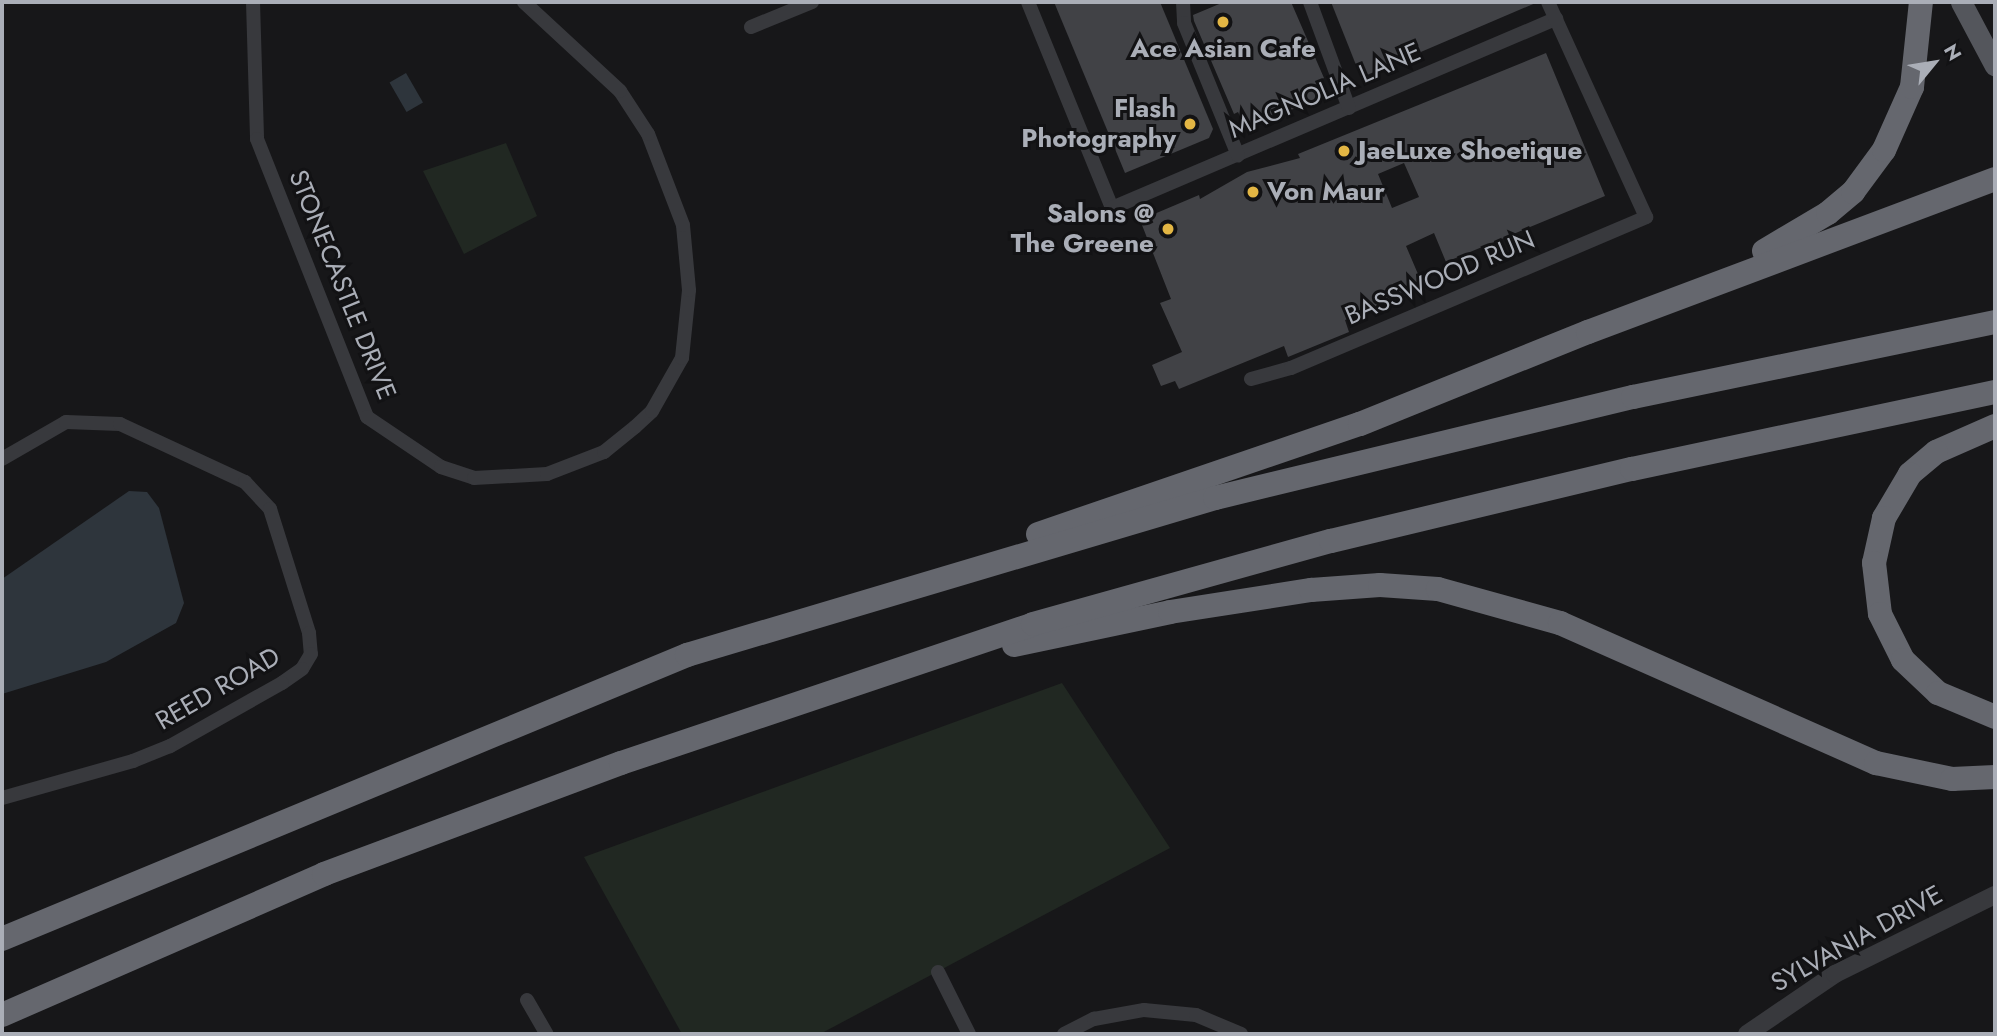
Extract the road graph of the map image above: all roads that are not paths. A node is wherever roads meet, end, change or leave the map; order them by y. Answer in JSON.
{"nodes":[{"id":1,"x":524,"y":2,"type":"edge"},
{"id":2,"x":812,"y":2,"type":"edge"},
{"id":3,"x":1028,"y":2,"type":"edge"},
{"id":4,"x":1183,"y":2,"type":"edge"},
{"id":5,"x":1310,"y":2,"type":"edge"},
{"id":6,"x":1548,"y":2,"type":"edge"},
{"id":7,"x":1921,"y":2,"type":"edge"},
{"id":8,"x":1961,"y":2,"type":"edge"},
{"id":9,"x":255,"y":3,"type":"edge"},
{"id":10,"x":1556,"y":19,"type":"junction"},
{"id":11,"x":751,"y":27,"type":"dead end"},
{"id":12,"x":1995,"y":66,"type":"edge"},
{"id":13,"x":1349,"y":108,"type":"junction"},
{"id":14,"x":1238,"y":155,"type":"junction"},
{"id":15,"x":1995,"y":178,"type":"edge"},
{"id":16,"x":1995,"y":323,"type":"edge"},
{"id":17,"x":1588,"y":332,"type":"junction"},
{"id":18,"x":1251,"y":379,"type":"dead end"},
{"id":19,"x":1995,"y":392,"type":"edge"},
{"id":20,"x":1995,"y":426,"type":"edge"},
{"id":21,"x":2,"y":459,"type":"edge"},
{"id":22,"x":687,"y":655,"type":"junction"},
{"id":23,"x":854,"y":684,"type":"junction"},
{"id":24,"x":1995,"y":717,"type":"edge"},
{"id":25,"x":1995,"y":777,"type":"edge"},
{"id":26,"x":2,"y":798,"type":"edge"},
{"id":27,"x":1995,"y":895,"type":"edge"},
{"id":28,"x":2,"y":939,"type":"edge"},
{"id":29,"x":937,"y":972,"type":"dead end"},
{"id":30,"x":527,"y":1000,"type":"dead end"},
{"id":31,"x":2,"y":1015,"type":"edge"},
{"id":32,"x":547,"y":1034,"type":"edge"},
{"id":33,"x":969,"y":1034,"type":"edge"},
{"id":34,"x":1064,"y":1034,"type":"edge"},
{"id":35,"x":1241,"y":1034,"type":"edge"},
{"id":36,"x":1747,"y":1034,"type":"edge"}],
"edges":[{"from":1,"to":9,"type":"street","name":"STONECASTLE DRIVE"},
{"from":2,"to":11,"type":"street"},
{"from":3,"to":14,"type":"street","name":"MAGNOLIA LANE"},
{"from":4,"to":14,"type":"street"},
{"from":5,"to":13,"type":"street"},
{"from":6,"to":10,"type":"street"},
{"from":7,"to":17,"type":"highway"},
{"from":8,"to":12,"type":"main road"},
{"from":10,"to":13,"type":"street","name":"MAGNOLIA LANE"},
{"from":10,"to":18,"type":"street","name":"BASSWOOD RUN"},
{"from":13,"to":14,"type":"street","name":"MAGNOLIA LANE"},
{"from":15,"to":17,"type":"highway"},
{"from":16,"to":22,"type":"highway"},
{"from":17,"to":22,"type":"highway"},
{"from":19,"to":23,"type":"highway"},
{"from":20,"to":24,"type":"highway"},
{"from":21,"to":26,"type":"street","name":"REED ROAD"},
{"from":22,"to":28,"type":"highway"},
{"from":23,"to":25,"type":"highway"},
{"from":23,"to":31,"type":"highway"},
{"from":27,"to":36,"type":"street","name":"SYLVANIA DRIVE"},
{"from":29,"to":33,"type":"street"},
{"from":30,"to":32,"type":"street"},
{"from":34,"to":35,"type":"street"}]}
